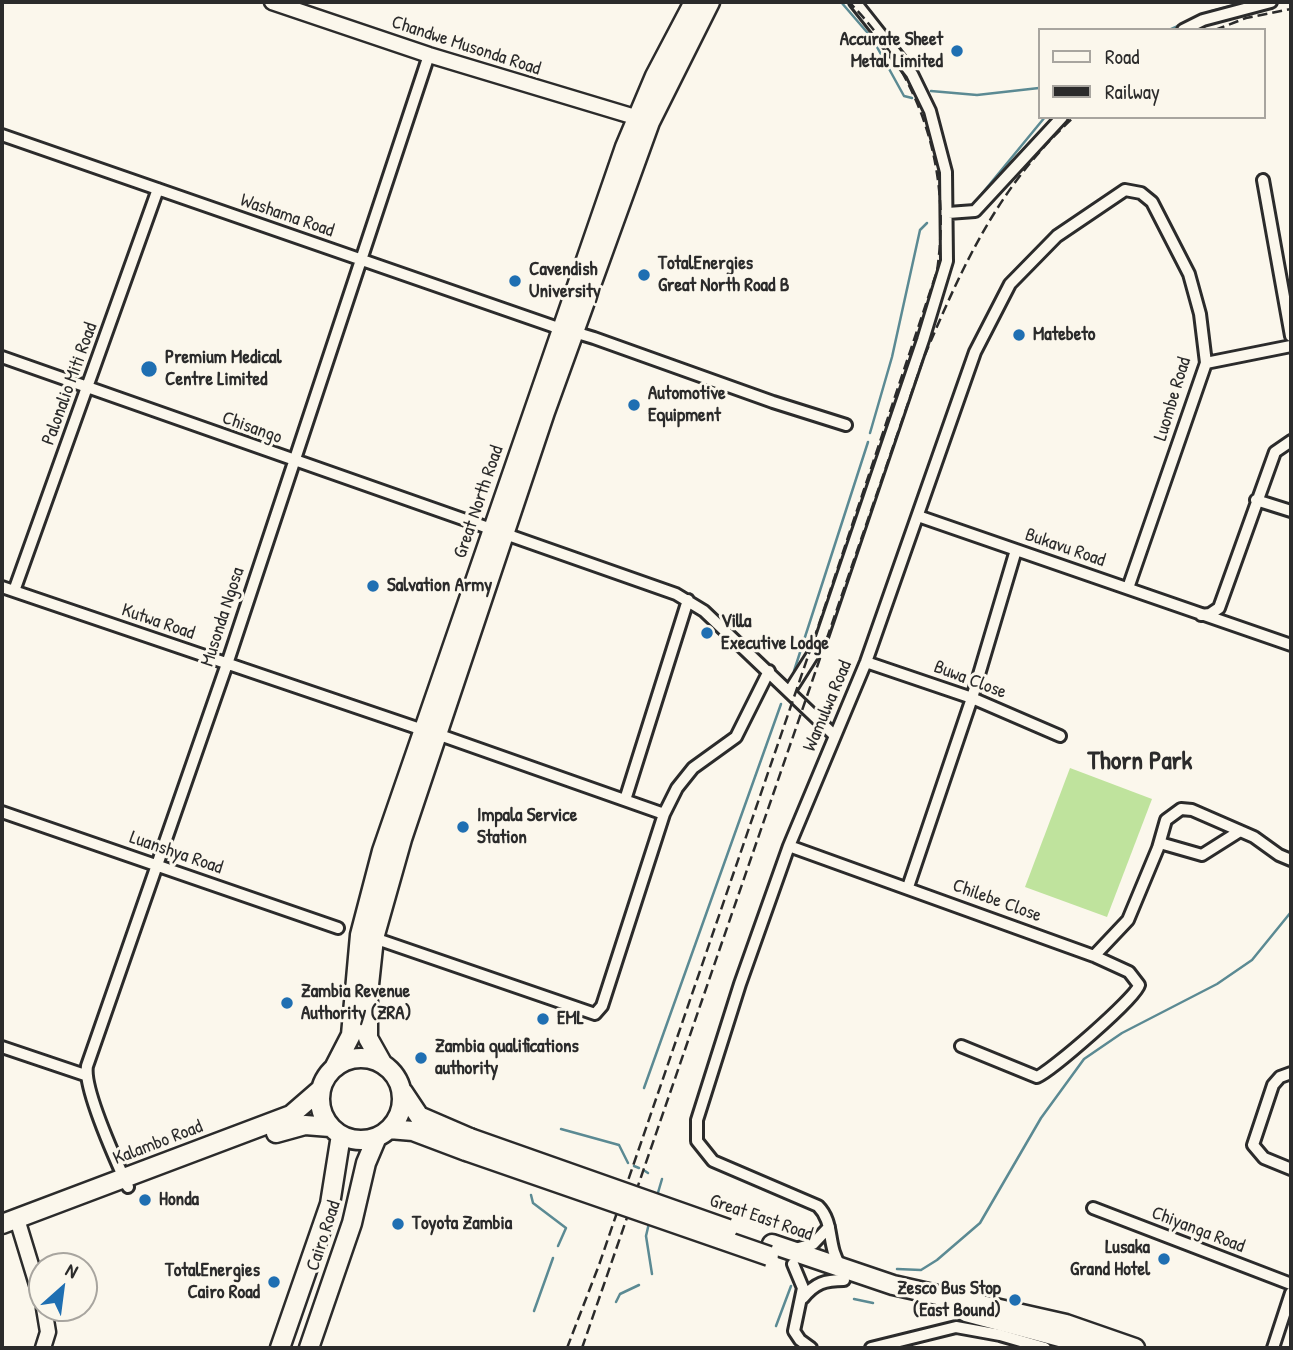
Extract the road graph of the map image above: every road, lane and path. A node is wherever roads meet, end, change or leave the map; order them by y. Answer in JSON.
{"nodes":[{"id":1,"x":272,"y":2,"type":"edge"},
{"id":2,"x":694,"y":2,"type":"edge"},
{"id":3,"x":710,"y":2,"type":"edge"},
{"id":4,"x":855,"y":2,"type":"edge"},
{"id":5,"x":1271,"y":2,"type":"edge"},
{"id":6,"x":1187,"y":28,"type":"edge"},
{"id":7,"x":429,"y":55,"type":"junction"},
{"id":8,"x":643,"y":119,"type":"junction"},
{"id":9,"x":1060,"y":119,"type":"edge"},
{"id":10,"x":2,"y":135,"type":"edge"},
{"id":11,"x":1263,"y":180,"type":"dead end"},
{"id":12,"x":158,"y":189,"type":"junction"},
{"id":13,"x":1134,"y":190,"type":"joint"},
{"id":14,"x":948,"y":213,"type":"junction"},
{"id":15,"x":363,"y":260,"type":"junction"},
{"id":16,"x":568,"y":330,"type":"junction"},
{"id":17,"x":1291,"y":336,"type":"edge"},
{"id":18,"x":1291,"y":346,"type":"edge"},
{"id":19,"x":2,"y":357,"type":"edge"},
{"id":20,"x":1206,"y":363,"type":"junction"},
{"id":21,"x":88,"y":388,"type":"junction"},
{"id":22,"x":846,"y":425,"type":"dead end"},
{"id":23,"x":1291,"y":440,"type":"edge"},
{"id":24,"x":293,"y":461,"type":"junction"},
{"id":25,"x":1256,"y":500,"type":"junction"},
{"id":26,"x":1291,"y":512,"type":"edge"},
{"id":27,"x":918,"y":516,"type":"junction"},
{"id":28,"x":498,"y":531,"type":"junction"},
{"id":29,"x":1016,"y":550,"type":"junction"},
{"id":30,"x":2,"y":587,"type":"edge"},
{"id":31,"x":1128,"y":588,"type":"junction"},
{"id":32,"x":14,"y":591,"type":"junction"},
{"id":33,"x":688,"y":600,"type":"junction"},
{"id":34,"x":1201,"y":615,"type":"junction"},
{"id":35,"x":1291,"y":645,"type":"edge"},
{"id":36,"x":866,"y":662,"type":"junction"},
{"id":37,"x":227,"y":664,"type":"junction"},
{"id":38,"x":769,"y":671,"type":"junction"},
{"id":39,"x":789,"y":692,"type":"junction"},
{"id":40,"x":972,"y":698,"type":"junction"},
{"id":41,"x":430,"y":732,"type":"junction"},
{"id":42,"x":834,"y":735,"type":"junction"},
{"id":43,"x":1060,"y":736,"type":"dead end"},
{"id":44,"x":625,"y":800,"type":"junction"},
{"id":45,"x":2,"y":812,"type":"edge"},
{"id":46,"x":664,"y":814,"type":"junction"},
{"id":47,"x":1240,"y":831,"type":"junction"},
{"id":48,"x":1160,"y":843,"type":"junction"},
{"id":49,"x":789,"y":846,"type":"junction"},
{"id":50,"x":1291,"y":860,"type":"edge"},
{"id":51,"x":156,"y":865,"type":"junction"},
{"id":52,"x":908,"y":887,"type":"junction"},
{"id":53,"x":338,"y":928,"type":"dead end"},
{"id":54,"x":374,"y":938,"type":"junction"},
{"id":55,"x":1094,"y":956,"type":"junction"},
{"id":56,"x":961,"y":1046,"type":"dead end"},
{"id":57,"x":2,"y":1047,"type":"edge"},
{"id":58,"x":382,"y":1063,"type":"junction"},
{"id":59,"x":334,"y":1068,"type":"junction"},
{"id":60,"x":1291,"y":1073,"type":"edge"},
{"id":61,"x":85,"y":1075,"type":"junction"},
{"id":62,"x":398,"y":1082,"type":"junction"},
{"id":63,"x":321,"y":1089,"type":"junction"},
{"id":64,"x":336,"y":1131,"type":"junction"},
{"id":65,"x":383,"y":1133,"type":"junction"},
{"id":66,"x":468,"y":1144,"type":"junction"},
{"id":67,"x":1291,"y":1169,"type":"edge"},
{"id":68,"x":126,"y":1183,"type":"junction"},
{"id":69,"x":1093,"y":1208,"type":"dead end"},
{"id":70,"x":13,"y":1224,"type":"edge"},
{"id":71,"x":829,"y":1227,"type":"junction"},
{"id":72,"x":2,"y":1235,"type":"edge"},
{"id":73,"x":791,"y":1257,"type":"junction"},
{"id":74,"x":28,"y":1264,"type":"edge"},
{"id":75,"x":844,"y":1275,"type":"junction"},
{"id":76,"x":1291,"y":1284,"type":"edge"},
{"id":77,"x":1291,"y":1293,"type":"edge"},
{"id":78,"x":801,"y":1300,"type":"junction"},
{"id":79,"x":46,"y":1322,"type":"edge"},
{"id":80,"x":43,"y":1348,"type":"edge"},
{"id":81,"x":280,"y":1348,"type":"edge"},
{"id":82,"x":309,"y":1348,"type":"edge"},
{"id":83,"x":811,"y":1348,"type":"edge"},
{"id":84,"x":871,"y":1348,"type":"edge"},
{"id":85,"x":1045,"y":1348,"type":"edge"},
{"id":86,"x":1101,"y":1348,"type":"edge"},
{"id":87,"x":1135,"y":1348,"type":"edge"},
{"id":88,"x":1273,"y":1348,"type":"edge"}],
"edges":[{"from":1,"to":7,"type":"street","name":"Chandwe Musonda Road"},
{"from":2,"to":8,"type":"main road","name":"Great North Road"},
{"from":3,"to":8,"type":"main road","name":"Great North Road"},
{"from":4,"to":14,"type":"street"},
{"from":5,"to":6,"type":"street"},
{"from":7,"to":8,"type":"street","name":"Chandwe Musonda Road"},
{"from":7,"to":15,"type":"street","name":"Musonda Ngosa"},
{"from":8,"to":16,"type":"main road","name":"Great North Road"},
{"from":9,"to":14,"type":"street"},
{"from":10,"to":12,"type":"street","name":"Washama Road"},
{"from":11,"to":17,"type":"street"},
{"from":12,"to":15,"type":"street","name":"Washama Road"},
{"from":12,"to":21,"type":"street","name":"Palonalio Miti Road"},
{"from":13,"to":20,"type":"street","name":"Luombe Road"},
{"from":13,"to":27,"type":"street","name":"Wamulwa Road"},
{"from":14,"to":39,"type":"street"},
{"from":15,"to":16,"type":"street","name":"Washama Road"},
{"from":15,"to":24,"type":"street","name":"Musonda Ngosa"},
{"from":16,"to":22,"type":"street","name":"Washama Road"},
{"from":16,"to":28,"type":"main road","name":"Great North Road"},
{"from":16,"to":28,"type":"main road","name":"Great North Road"},
{"from":18,"to":20,"type":"street"},
{"from":19,"to":21,"type":"street","name":"Chisango"},
{"from":20,"to":31,"type":"street","name":"Luombe Road"},
{"from":21,"to":24,"type":"street","name":"Chisango"},
{"from":21,"to":32,"type":"street","name":"Palonalio Miti Road"},
{"from":23,"to":25,"type":"street"},
{"from":24,"to":28,"type":"street","name":"Chisango"},
{"from":24,"to":37,"type":"street","name":"Musonda Ngosa"},
{"from":25,"to":26,"type":"street"},
{"from":25,"to":34,"type":"street"},
{"from":27,"to":29,"type":"street","name":"Bukavu Road"},
{"from":27,"to":36,"type":"street","name":"Wamulwa Road"},
{"from":28,"to":33,"type":"street","name":"Chisango"},
{"from":28,"to":41,"type":"main road","name":"Great North Road"},
{"from":29,"to":31,"type":"street","name":"Bukavu Road"},
{"from":29,"to":40,"type":"street"},
{"from":30,"to":32,"type":"street","name":"Kutwa Road"},
{"from":31,"to":34,"type":"street","name":"Bukavu Road"},
{"from":32,"to":37,"type":"street","name":"Kutwa Road"},
{"from":33,"to":38,"type":"street"},
{"from":33,"to":44,"type":"street"},
{"from":34,"to":35,"type":"street","name":"Bukavu Road"},
{"from":36,"to":40,"type":"street","name":"Buwa Close"},
{"from":36,"to":42,"type":"street","name":"Wamulwa Road"},
{"from":37,"to":41,"type":"street","name":"Kutwa Road"},
{"from":37,"to":51,"type":"street","name":"Musonda Ngosa"},
{"from":38,"to":39,"type":"street"},
{"from":38,"to":46,"type":"street"},
{"from":39,"to":42,"type":"street"},
{"from":40,"to":43,"type":"street","name":"Buwa Close"},
{"from":40,"to":52,"type":"street"},
{"from":41,"to":44,"type":"street","name":"Kutwa Road"},
{"from":41,"to":54,"type":"main road","name":"Great North Road"},
{"from":41,"to":59,"type":"main road","name":"Great North Road"},
{"from":42,"to":49,"type":"street","name":"Wamulwa Road"},
{"from":44,"to":46,"type":"street","name":"Kutwa Road"},
{"from":45,"to":51,"type":"street","name":"Luanshya Road"},
{"from":46,"to":54,"type":"street"},
{"from":47,"to":48,"type":"street"},
{"from":47,"to":48,"type":"street"},
{"from":47,"to":50,"type":"street"},
{"from":48,"to":55,"type":"street"},
{"from":49,"to":52,"type":"street","name":"Chilebe Close"},
{"from":49,"to":71,"type":"street","name":"Wamulwa Road"},
{"from":51,"to":53,"type":"street","name":"Luanshya Road"},
{"from":51,"to":61,"type":"street","name":"Musonda Ngosa"},
{"from":52,"to":55,"type":"street","name":"Chilebe Close"},
{"from":54,"to":58,"type":"main road","name":"Great North Road"},
{"from":55,"to":56,"type":"street","name":"Chilebe Close"},
{"from":57,"to":61,"type":"street"},
{"from":58,"to":59,"type":"main road"},
{"from":58,"to":62,"type":"main road"},
{"from":59,"to":63,"type":"main road"},
{"from":60,"to":67,"type":"street"},
{"from":61,"to":68,"type":"street"},
{"from":62,"to":65,"type":"main road"},
{"from":62,"to":66,"type":"main road","name":"Great East Road"},
{"from":63,"to":64,"type":"main road"},
{"from":63,"to":68,"type":"main road","name":"Kalambo Road"},
{"from":64,"to":65,"type":"main road"},
{"from":64,"to":68,"type":"main road","name":"Kalambo Road"},
{"from":64,"to":81,"type":"main road","name":"Cairo Road"},
{"from":65,"to":66,"type":"main road","name":"Great East Road"},
{"from":65,"to":82,"type":"main road","name":"Cairo Road"},
{"from":66,"to":73,"type":"main road","name":"Great East Road","bridge":true},
{"from":68,"to":70,"type":"main road","name":"Kalambo Road"},
{"from":69,"to":76,"type":"street","name":"Chiyanga Road"},
{"from":70,"to":72,"type":"main road","name":"Kalambo Road"},
{"from":70,"to":74,"type":"street"},
{"from":71,"to":73,"type":"street"},
{"from":71,"to":75,"type":"street","name":"Wamulwa Road"},
{"from":73,"to":75,"type":"main road","name":"Great East Road"},
{"from":73,"to":78,"type":"street"},
{"from":75,"to":78,"type":"street"},
{"from":75,"to":86,"type":"main road","name":"Great East Road"},
{"from":75,"to":87,"type":"main road","name":"Great East Road"},
{"from":77,"to":88,"type":"street"},
{"from":78,"to":83,"type":"street"},
{"from":79,"to":80,"type":"street"},
{"from":84,"to":85,"type":"street"}]}
